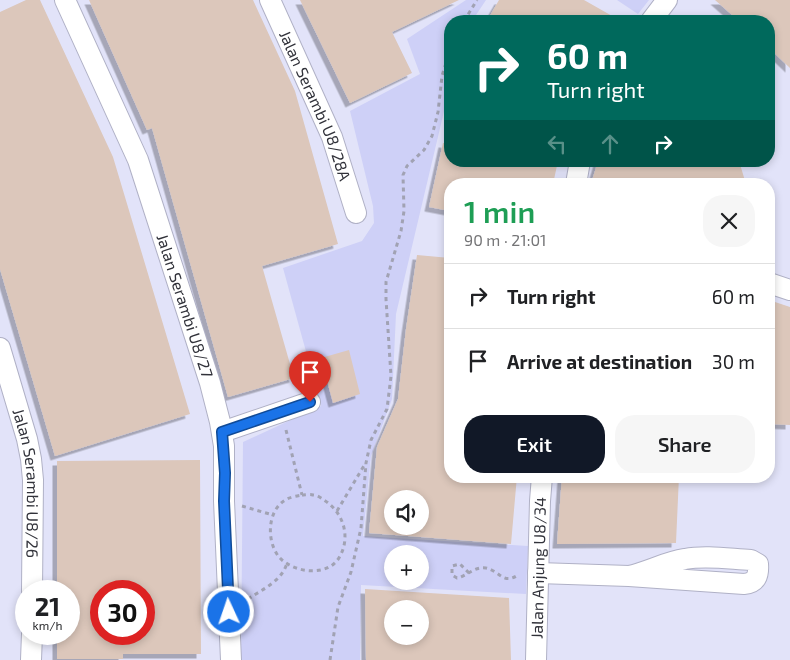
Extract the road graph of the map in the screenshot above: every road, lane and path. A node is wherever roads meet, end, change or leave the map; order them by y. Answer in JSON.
{"nodes":[{"id":1,"x":64,"y":0,"type":"edge"},
{"id":2,"x":270,"y":0,"type":"edge"},
{"id":3,"x":477,"y":0,"type":"edge"},
{"id":4,"x":667,"y":0,"type":"edge"},
{"id":5,"x":468,"y":15,"type":"edge"},
{"id":6,"x":656,"y":15,"type":"edge"},
{"id":7,"x":444,"y":70,"type":"edge"},
{"id":8,"x":356,"y":213,"type":"dead end"},
{"id":9,"x":775,"y":285,"type":"edge"},
{"id":10,"x":790,"y":290,"type":"edge"},
{"id":11,"x":0,"y":348,"type":"edge"},
{"id":12,"x":310,"y":402,"type":"dead end"},
{"id":13,"x":281,"y":412,"type":"junction"},
{"id":14,"x":222,"y":432,"type":"junction"},
{"id":15,"x":366,"y":463,"type":"junction"},
{"id":16,"x":542,"y":483,"type":"edge"},
{"id":17,"x":302,"y":495,"type":"junction"},
{"id":18,"x":224,"y":501,"type":"junction"},
{"id":19,"x":338,"y":511,"type":"junction"},
{"id":20,"x":273,"y":515,"type":"junction"},
{"id":21,"x":287,"y":563,"type":"junction"},
{"id":22,"x":469,"y":573,"type":"junction"},
{"id":23,"x":538,"y":573,"type":"junction"},
{"id":24,"x":629,"y":576,"type":"junction"},
{"id":25,"x":32,"y":580,"type":"edge"},
{"id":26,"x":229,"y":620,"type":"junction"},
{"id":27,"x":32,"y":645,"type":"edge"},
{"id":28,"x":31,"y":660,"type":"edge"},
{"id":29,"x":219,"y":660,"type":"edge"},
{"id":30,"x":231,"y":660,"type":"edge"},
{"id":31,"x":330,"y":660,"type":"edge"},
{"id":32,"x":536,"y":660,"type":"edge"}],
"edges":[{"from":1,"to":14,"type":"street","name":"Jalan Serambi U8/27"},
{"from":2,"to":8,"type":"street","name":"Jalan Serambi U8/28A"},
{"from":3,"to":5,"type":"path"},
{"from":4,"to":6,"type":"street"},
{"from":7,"to":15,"type":"path"},
{"from":9,"to":10,"type":"street"},
{"from":11,"to":25,"type":"street","name":"Jalan Serambi U8/26"},
{"from":12,"to":13,"type":"street"},
{"from":13,"to":14,"type":"street"},
{"from":13,"to":17,"type":"path"},
{"from":14,"to":18,"type":"street","name":"Jalan Serambi U8/27"},
{"from":15,"to":19,"type":"path"},
{"from":15,"to":31,"type":"path"},
{"from":16,"to":23,"type":"street","name":"Jalan Anjung U8/34"},
{"from":17,"to":19,"type":"path"},
{"from":17,"to":20,"type":"path"},
{"from":18,"to":20,"type":"path"},
{"from":18,"to":26,"type":"street","name":"Jalan Serambi U8/27"},
{"from":19,"to":21,"type":"path"},
{"from":20,"to":21,"type":"path"},
{"from":21,"to":26,"type":"path"},
{"from":22,"to":22,"type":"path"},
{"from":22,"to":23,"type":"path"},
{"from":23,"to":24,"type":"street"},
{"from":23,"to":32,"type":"street","name":"Jalan Anjung U8/34"},
{"from":24,"to":24,"type":"street"},
{"from":26,"to":29,"type":"street","name":"Jalan Serambi U8/27"},
{"from":26,"to":30,"type":"street","name":"Jalan Serambi U8/27"},
{"from":27,"to":28,"type":"street"}]}
